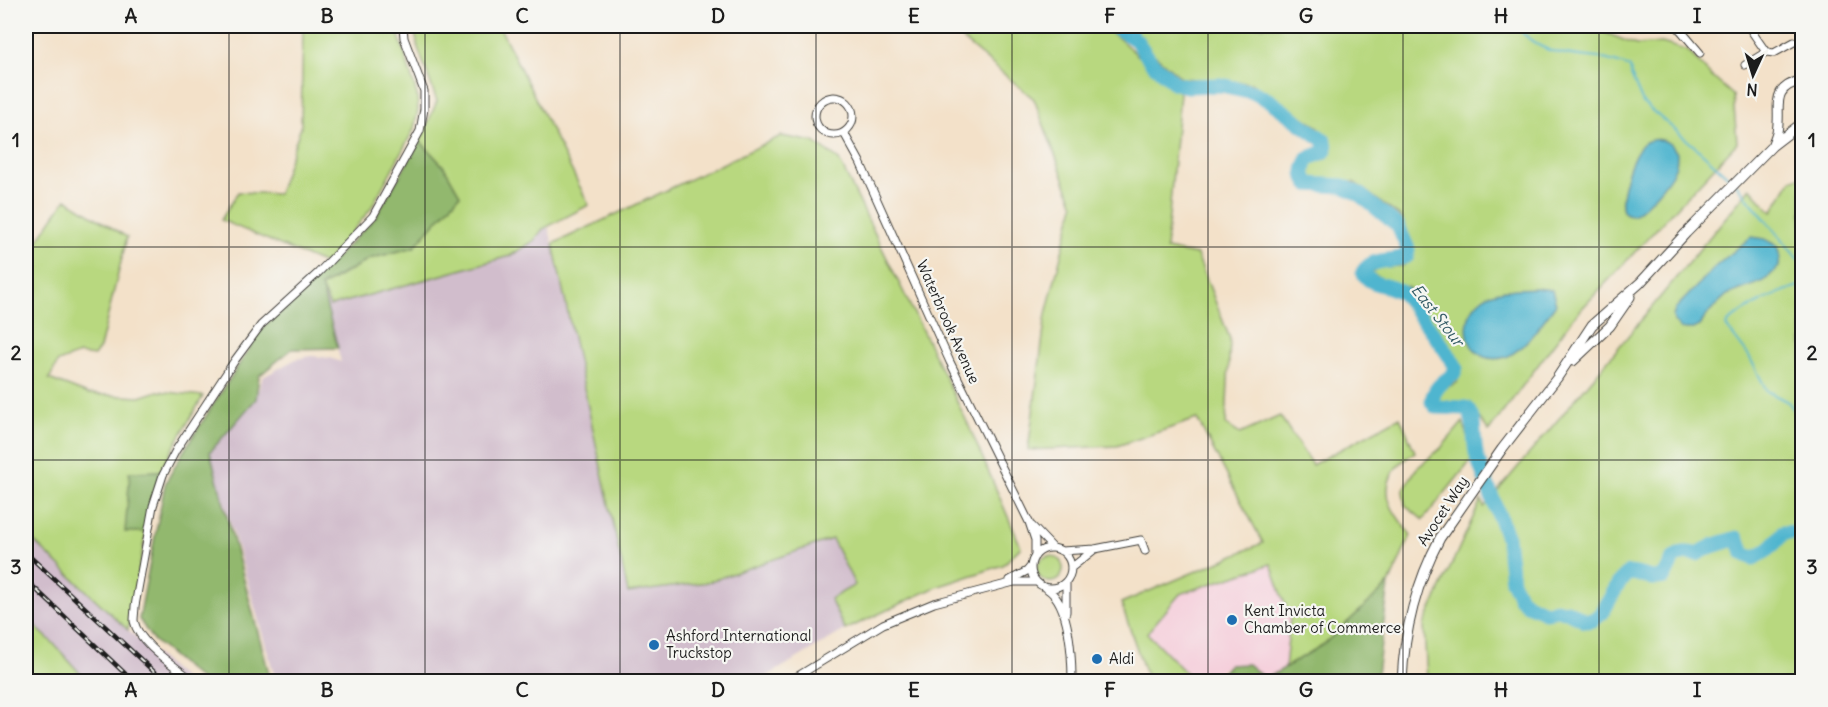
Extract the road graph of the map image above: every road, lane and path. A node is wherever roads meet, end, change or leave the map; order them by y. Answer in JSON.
{"nodes":[{"id":1,"x":403,"y":26,"type":"edge"},
{"id":2,"x":1677,"y":26,"type":"edge"},
{"id":3,"x":1748,"y":26,"type":"edge"},
{"id":4,"x":1794,"y":42,"type":"dead end"},
{"id":5,"x":1766,"y":52,"type":"junction"},
{"id":6,"x":1700,"y":53,"type":"dead end"},
{"id":7,"x":1745,"y":65,"type":"dead end"},
{"id":8,"x":1803,"y":80,"type":"edge"},
{"id":9,"x":1803,"y":123,"type":"edge"},
{"id":10,"x":844,"y":133,"type":"junction"},
{"id":11,"x":1772,"y":146,"type":"junction"},
{"id":12,"x":1029,"y":522,"type":"junction"},
{"id":13,"x":1053,"y":548,"type":"junction"},
{"id":14,"x":1095,"y":549,"type":"junction"},
{"id":15,"x":1061,"y":551,"type":"junction"},
{"id":16,"x":1145,"y":552,"type":"dead end"},
{"id":17,"x":1035,"y":556,"type":"junction"},
{"id":18,"x":1031,"y":566,"type":"junction"},
{"id":19,"x":1071,"y":568,"type":"junction"},
{"id":20,"x":1036,"y":582,"type":"junction"},
{"id":21,"x":1066,"y":582,"type":"junction"},
{"id":22,"x":997,"y":586,"type":"junction"},
{"id":23,"x":1045,"y":588,"type":"junction"},
{"id":24,"x":1066,"y":624,"type":"junction"},
{"id":25,"x":195,"y":681,"type":"edge"},
{"id":26,"x":788,"y":681,"type":"edge"},
{"id":27,"x":1072,"y":681,"type":"edge"},
{"id":28,"x":1402,"y":681,"type":"edge"}],
"edges":[{"from":1,"to":25,"type":"street"},
{"from":2,"to":6,"type":"street"},
{"from":3,"to":5,"type":"street"},
{"from":4,"to":5,"type":"street"},
{"from":5,"to":7,"type":"street"},
{"from":8,"to":11,"type":"street"},
{"from":9,"to":11,"type":"street","name":"Avocet Way"},
{"from":10,"to":10,"type":"street"},
{"from":10,"to":12,"type":"street","name":"Waterbrook Avenue"},
{"from":11,"to":28,"type":"street","name":"Avocet Way"},
{"from":12,"to":13,"type":"street","name":"Waterbrook Avenue"},
{"from":12,"to":17,"type":"street","name":"Waterbrook Avenue"},
{"from":13,"to":15,"type":"street"},
{"from":13,"to":17,"type":"street"},
{"from":14,"to":15,"type":"street"},
{"from":14,"to":16,"type":"street"},
{"from":14,"to":19,"type":"street"},
{"from":15,"to":19,"type":"street"},
{"from":17,"to":18,"type":"street"},
{"from":18,"to":20,"type":"street"},
{"from":18,"to":22,"type":"street"},
{"from":19,"to":21,"type":"street"},
{"from":20,"to":22,"type":"street"},
{"from":20,"to":23,"type":"street"},
{"from":21,"to":23,"type":"street"},
{"from":21,"to":24,"type":"street"},
{"from":22,"to":26,"type":"street"},
{"from":23,"to":24,"type":"street"},
{"from":24,"to":27,"type":"street"}]}
